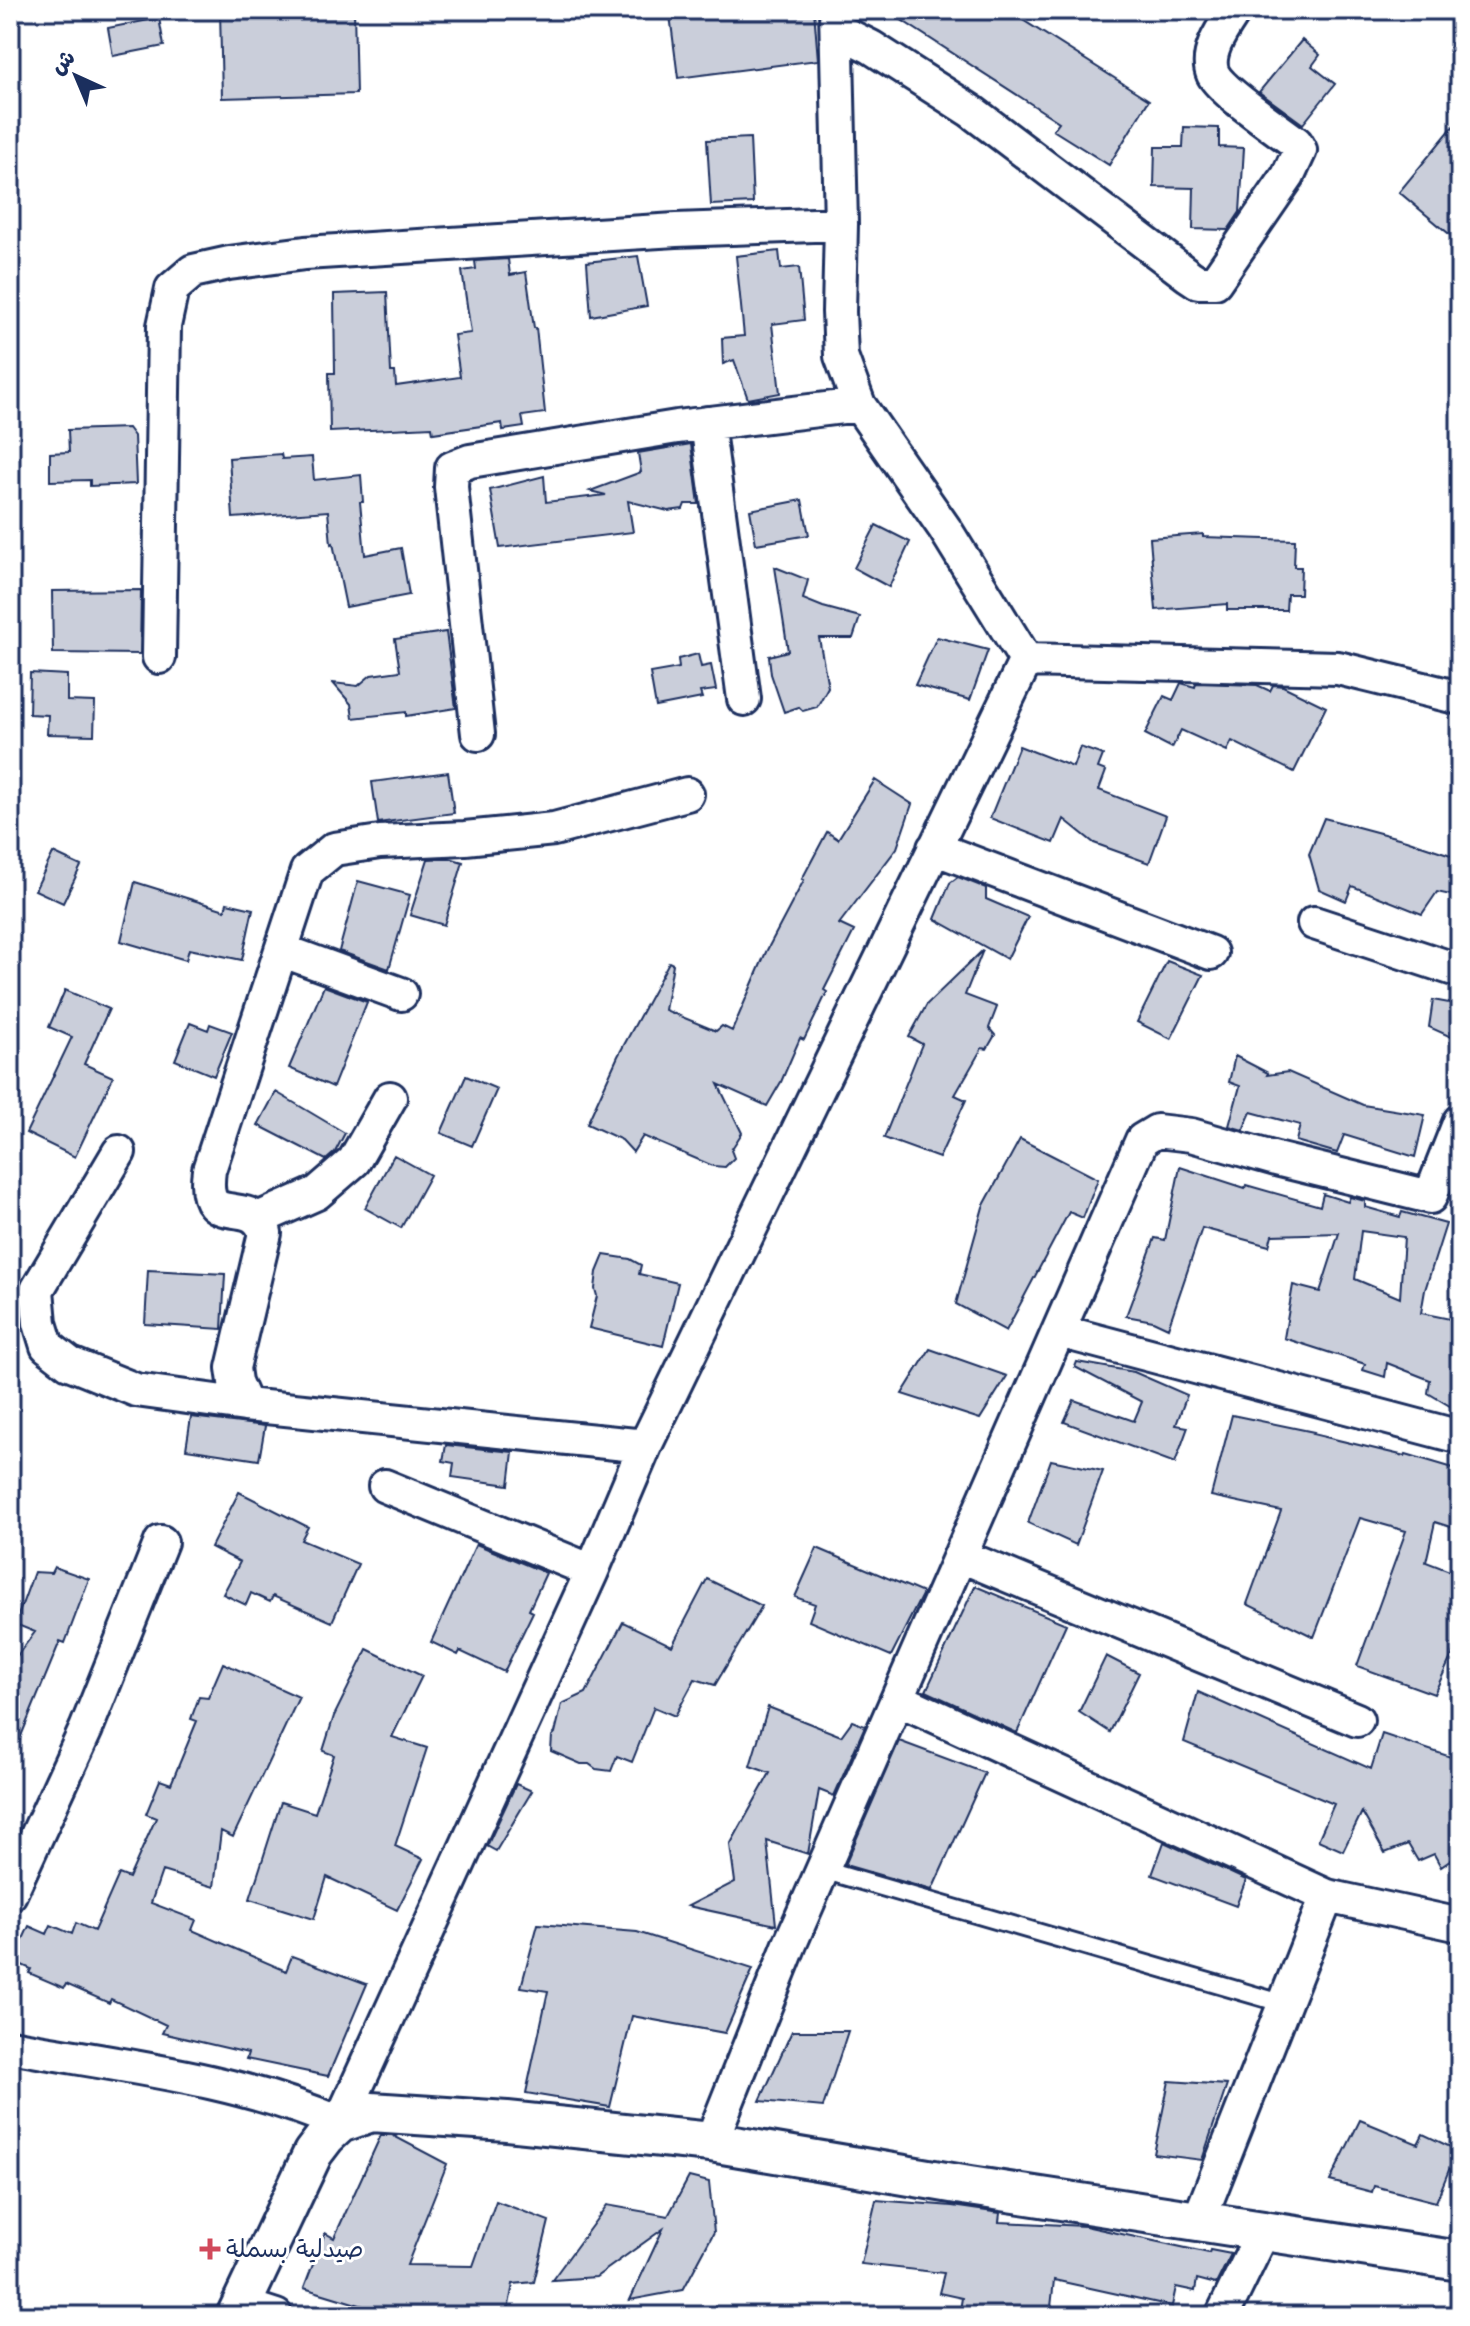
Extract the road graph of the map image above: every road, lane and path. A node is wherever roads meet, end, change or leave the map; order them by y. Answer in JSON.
{"nodes":[{"id":1,"x":1235,"y":10,"type":"edge"},
{"id":2,"x":837,"y":20,"type":"edge"},
{"id":3,"x":841,"y":224,"type":"junction"},
{"id":4,"x":859,"y":405,"type":"junction"},
{"id":5,"x":707,"y":423,"type":"junction"},
{"id":6,"x":159,"y":657,"type":"dead end"},
{"id":7,"x":1026,"y":660,"type":"junction"},
{"id":8,"x":1460,"y":698,"type":"edge"},
{"id":9,"x":744,"y":699,"type":"dead end"},
{"id":10,"x":478,"y":734,"type":"dead end"},
{"id":11,"x":687,"y":794,"type":"dead end"},
{"id":12,"x":934,"y":848,"type":"junction"},
{"id":13,"x":1314,"y":923,"type":"dead end"},
{"id":14,"x":281,"y":950,"type":"junction"},
{"id":15,"x":1211,"y":953,"type":"dead end"},
{"id":16,"x":1460,"y":971,"type":"edge"},
{"id":17,"x":401,"y":994,"type":"dead end"},
{"id":18,"x":390,"y":1098,"type":"dead end"},
{"id":19,"x":1460,"y":1121,"type":"edge"},
{"id":20,"x":119,"y":1152,"type":"dead end"},
{"id":21,"x":1445,"y":1200,"type":"edge"},
{"id":22,"x":258,"y":1219,"type":"junction"},
{"id":23,"x":1059,"y":1331,"type":"junction"},
{"id":24,"x":245,"y":1405,"type":"junction"},
{"id":25,"x":1460,"y":1437,"type":"edge"},
{"id":26,"x":645,"y":1446,"type":"junction"},
{"id":27,"x":385,"y":1486,"type":"dead end"},
{"id":28,"x":161,"y":1542,"type":"dead end"},
{"id":29,"x":961,"y":1556,"type":"junction"},
{"id":30,"x":592,"y":1571,"type":"junction"},
{"id":31,"x":898,"y":1699,"type":"junction"},
{"id":32,"x":1357,"y":1720,"type":"dead end"},
{"id":33,"x":823,"y":1870,"type":"junction"},
{"id":34,"x":10,"y":1894,"type":"edge"},
{"id":35,"x":1327,"y":1896,"type":"junction"},
{"id":36,"x":1460,"y":1925,"type":"edge"},
{"id":37,"x":1285,"y":2004,"type":"junction"},
{"id":38,"x":10,"y":2046,"type":"edge"},
{"id":39,"x":340,"y":2123,"type":"junction"},
{"id":40,"x":711,"y":2142,"type":"junction"},
{"id":41,"x":1199,"y":2220,"type":"junction"},
{"id":42,"x":1264,"y":2230,"type":"junction"},
{"id":43,"x":1460,"y":2261,"type":"edge"},
{"id":44,"x":252,"y":2312,"type":"edge"},
{"id":45,"x":1222,"y":2316,"type":"edge"}],
"edges":[{"from":1,"to":2,"type":"street"},
{"from":2,"to":3,"type":"street"},
{"from":3,"to":4,"type":"street"},
{"from":3,"to":6,"type":"street"},
{"from":4,"to":5,"type":"street"},
{"from":4,"to":7,"type":"street"},
{"from":5,"to":9,"type":"street"},
{"from":5,"to":10,"type":"street"},
{"from":7,"to":8,"type":"street"},
{"from":7,"to":12,"type":"street"},
{"from":11,"to":14,"type":"street"},
{"from":12,"to":15,"type":"street"},
{"from":12,"to":26,"type":"street"},
{"from":13,"to":16,"type":"street"},
{"from":14,"to":17,"type":"street"},
{"from":14,"to":22,"type":"street"},
{"from":18,"to":22,"type":"street"},
{"from":19,"to":21,"type":"street"},
{"from":20,"to":24,"type":"street"},
{"from":21,"to":23,"type":"street"},
{"from":22,"to":24,"type":"street"},
{"from":23,"to":25,"type":"street"},
{"from":23,"to":29,"type":"street"},
{"from":24,"to":26,"type":"street"},
{"from":26,"to":30,"type":"street"},
{"from":27,"to":30,"type":"street"},
{"from":28,"to":34,"type":"street"},
{"from":29,"to":31,"type":"street"},
{"from":29,"to":32,"type":"street"},
{"from":30,"to":39,"type":"street"},
{"from":31,"to":33,"type":"street"},
{"from":31,"to":35,"type":"street"},
{"from":33,"to":37,"type":"lane"},
{"from":33,"to":40,"type":"street"},
{"from":35,"to":36,"type":"street"},
{"from":35,"to":37,"type":"street"},
{"from":37,"to":41,"type":"street"},
{"from":38,"to":39,"type":"street"},
{"from":39,"to":40,"type":"street"},
{"from":39,"to":44,"type":"street"},
{"from":40,"to":41,"type":"street"},
{"from":41,"to":42,"type":"street"},
{"from":42,"to":43,"type":"street"},
{"from":42,"to":45,"type":"street"}]}
